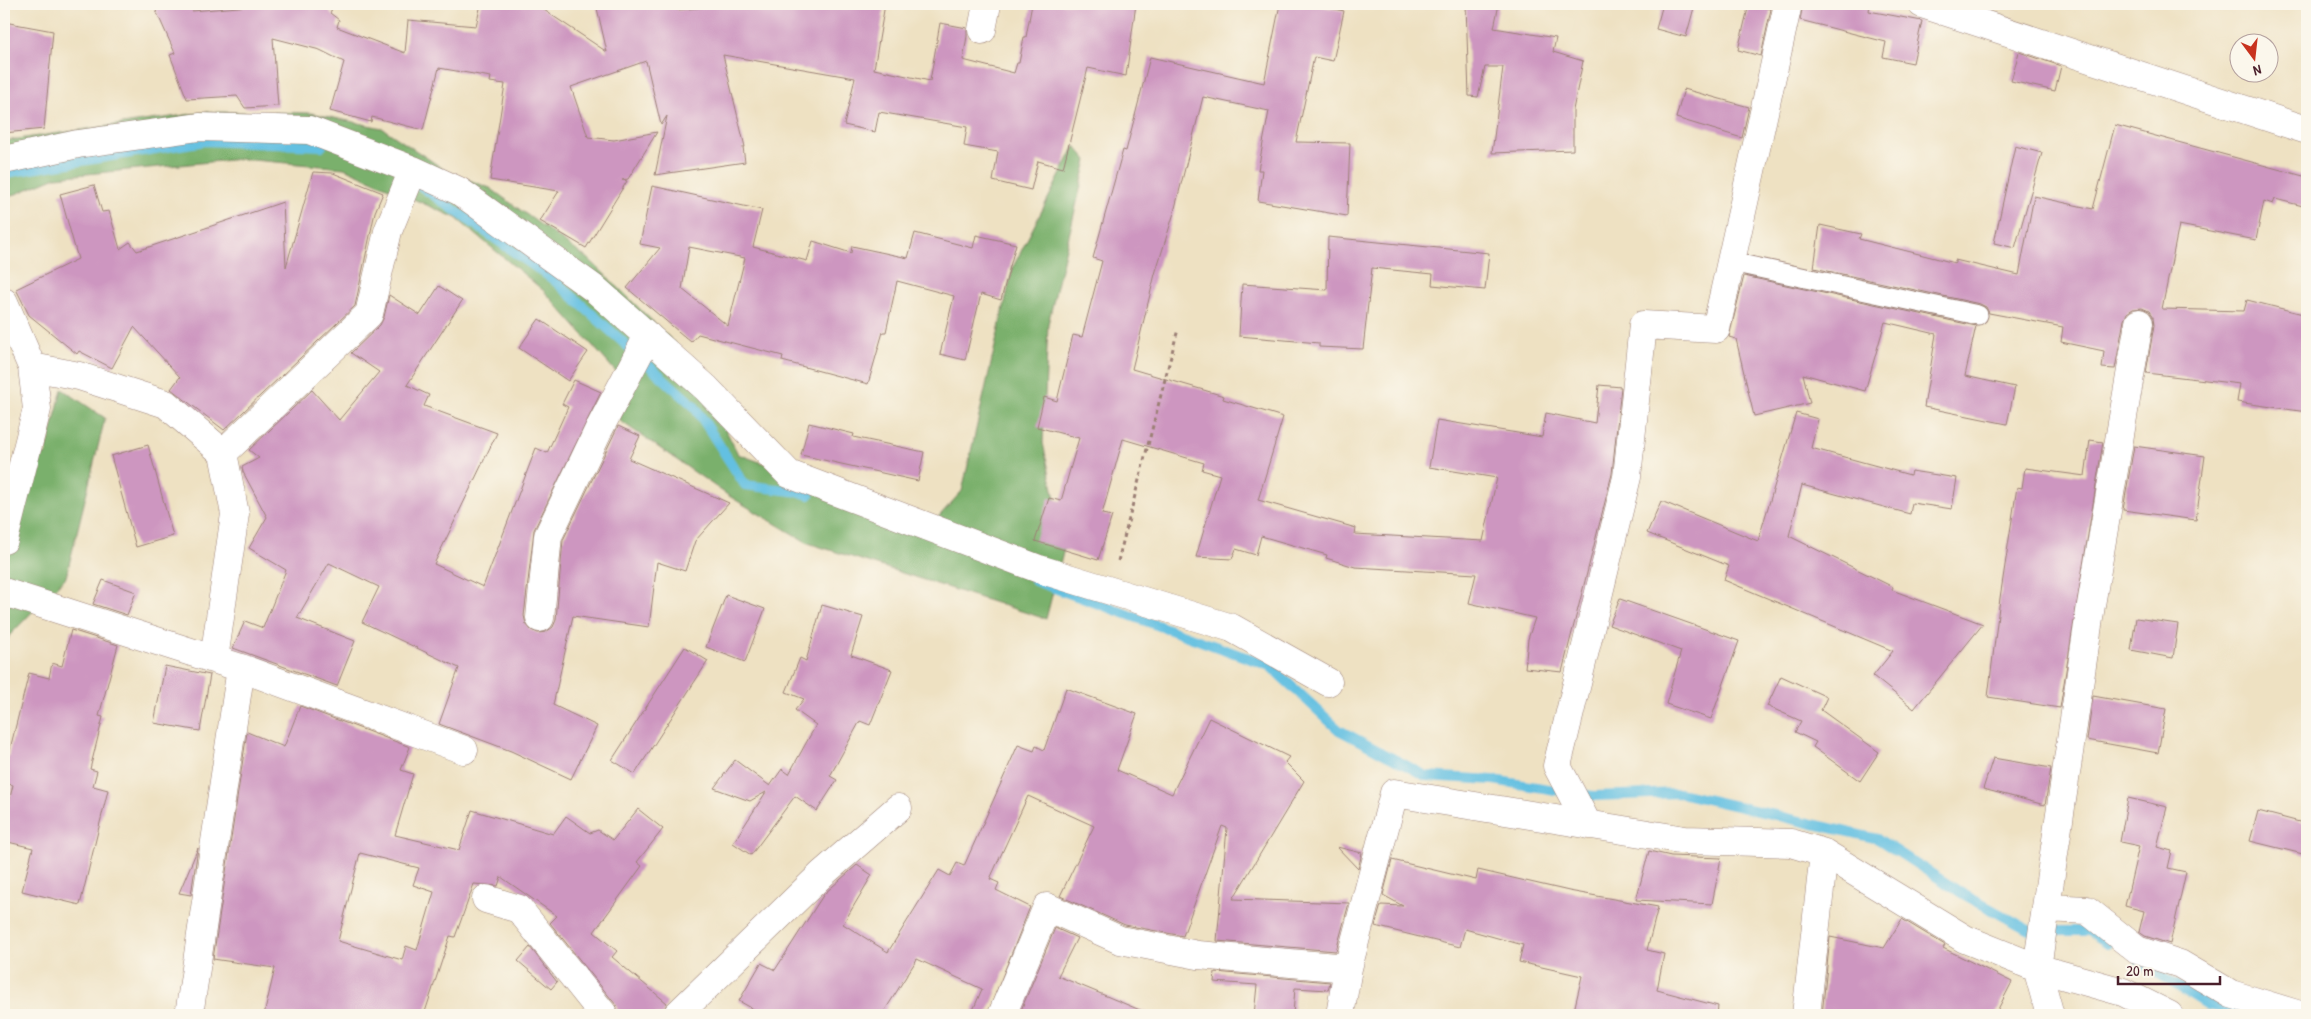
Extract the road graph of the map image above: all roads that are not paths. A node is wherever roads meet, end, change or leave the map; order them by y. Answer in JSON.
{"nodes":[{"id":1,"x":987,"y":4,"type":"edge"},
{"id":2,"x":1788,"y":4,"type":"edge"},
{"id":3,"x":1922,"y":4,"type":"edge"},
{"id":4,"x":982,"y":30,"type":"dead end"},
{"id":5,"x":2307,"y":130,"type":"edge"},
{"id":6,"x":4,"y":160,"type":"edge"},
{"id":7,"x":413,"y":170,"type":"junction"},
{"id":8,"x":1732,"y":262,"type":"junction"},
{"id":9,"x":4,"y":302,"type":"edge"},
{"id":10,"x":1978,"y":315,"type":"dead end"},
{"id":11,"x":2139,"y":323,"type":"dead end"},
{"id":12,"x":648,"y":336,"type":"junction"},
{"id":13,"x":32,"y":367,"type":"junction"},
{"id":14,"x":224,"y":453,"type":"junction"},
{"id":15,"x":4,"y":540,"type":"edge"},
{"id":16,"x":4,"y":592,"type":"edge"},
{"id":17,"x":540,"y":618,"type":"dead end"},
{"id":18,"x":214,"y":658,"type":"junction"},
{"id":19,"x":241,"y":668,"type":"junction"},
{"id":20,"x":1328,"y":682,"type":"dead end"},
{"id":21,"x":464,"y":750,"type":"dead end"},
{"id":22,"x":898,"y":808,"type":"dead end"},
{"id":23,"x":1588,"y":825,"type":"junction"},
{"id":24,"x":1824,"y":853,"type":"junction"},
{"id":25,"x":486,"y":899,"type":"dead end"},
{"id":26,"x":2046,"y":908,"type":"junction"},
{"id":27,"x":1348,"y":968,"type":"junction"},
{"id":28,"x":2037,"y":968,"type":"junction"},
{"id":29,"x":189,"y":1015,"type":"edge"},
{"id":30,"x":604,"y":1015,"type":"edge"},
{"id":31,"x":677,"y":1015,"type":"edge"},
{"id":32,"x":1002,"y":1015,"type":"edge"},
{"id":33,"x":1340,"y":1015,"type":"edge"},
{"id":34,"x":1806,"y":1015,"type":"edge"},
{"id":35,"x":2050,"y":1015,"type":"edge"},
{"id":36,"x":2169,"y":1015,"type":"edge"},
{"id":37,"x":2300,"y":1015,"type":"edge"}],
"edges":[{"from":1,"to":4,"type":"street"},
{"from":2,"to":8,"type":"street"},
{"from":3,"to":5,"type":"street"},
{"from":6,"to":7,"type":"street"},
{"from":7,"to":12,"type":"street"},
{"from":7,"to":14,"type":"street"},
{"from":8,"to":10,"type":"lane"},
{"from":8,"to":23,"type":"street"},
{"from":9,"to":13,"type":"street"},
{"from":11,"to":26,"type":"street"},
{"from":12,"to":17,"type":"street"},
{"from":12,"to":20,"type":"street"},
{"from":13,"to":14,"type":"street"},
{"from":13,"to":15,"type":"street"},
{"from":14,"to":18,"type":"street"},
{"from":16,"to":18,"type":"street"},
{"from":18,"to":19,"type":"street"},
{"from":19,"to":21,"type":"street"},
{"from":19,"to":29,"type":"street"},
{"from":22,"to":31,"type":"street"},
{"from":23,"to":24,"type":"street"},
{"from":23,"to":27,"type":"street"},
{"from":24,"to":28,"type":"street"},
{"from":24,"to":34,"type":"street"},
{"from":25,"to":30,"type":"street"},
{"from":26,"to":28,"type":"street"},
{"from":26,"to":37,"type":"street"},
{"from":27,"to":32,"type":"street"},
{"from":27,"to":33,"type":"street"},
{"from":28,"to":35,"type":"street"},
{"from":28,"to":36,"type":"street"}]}
